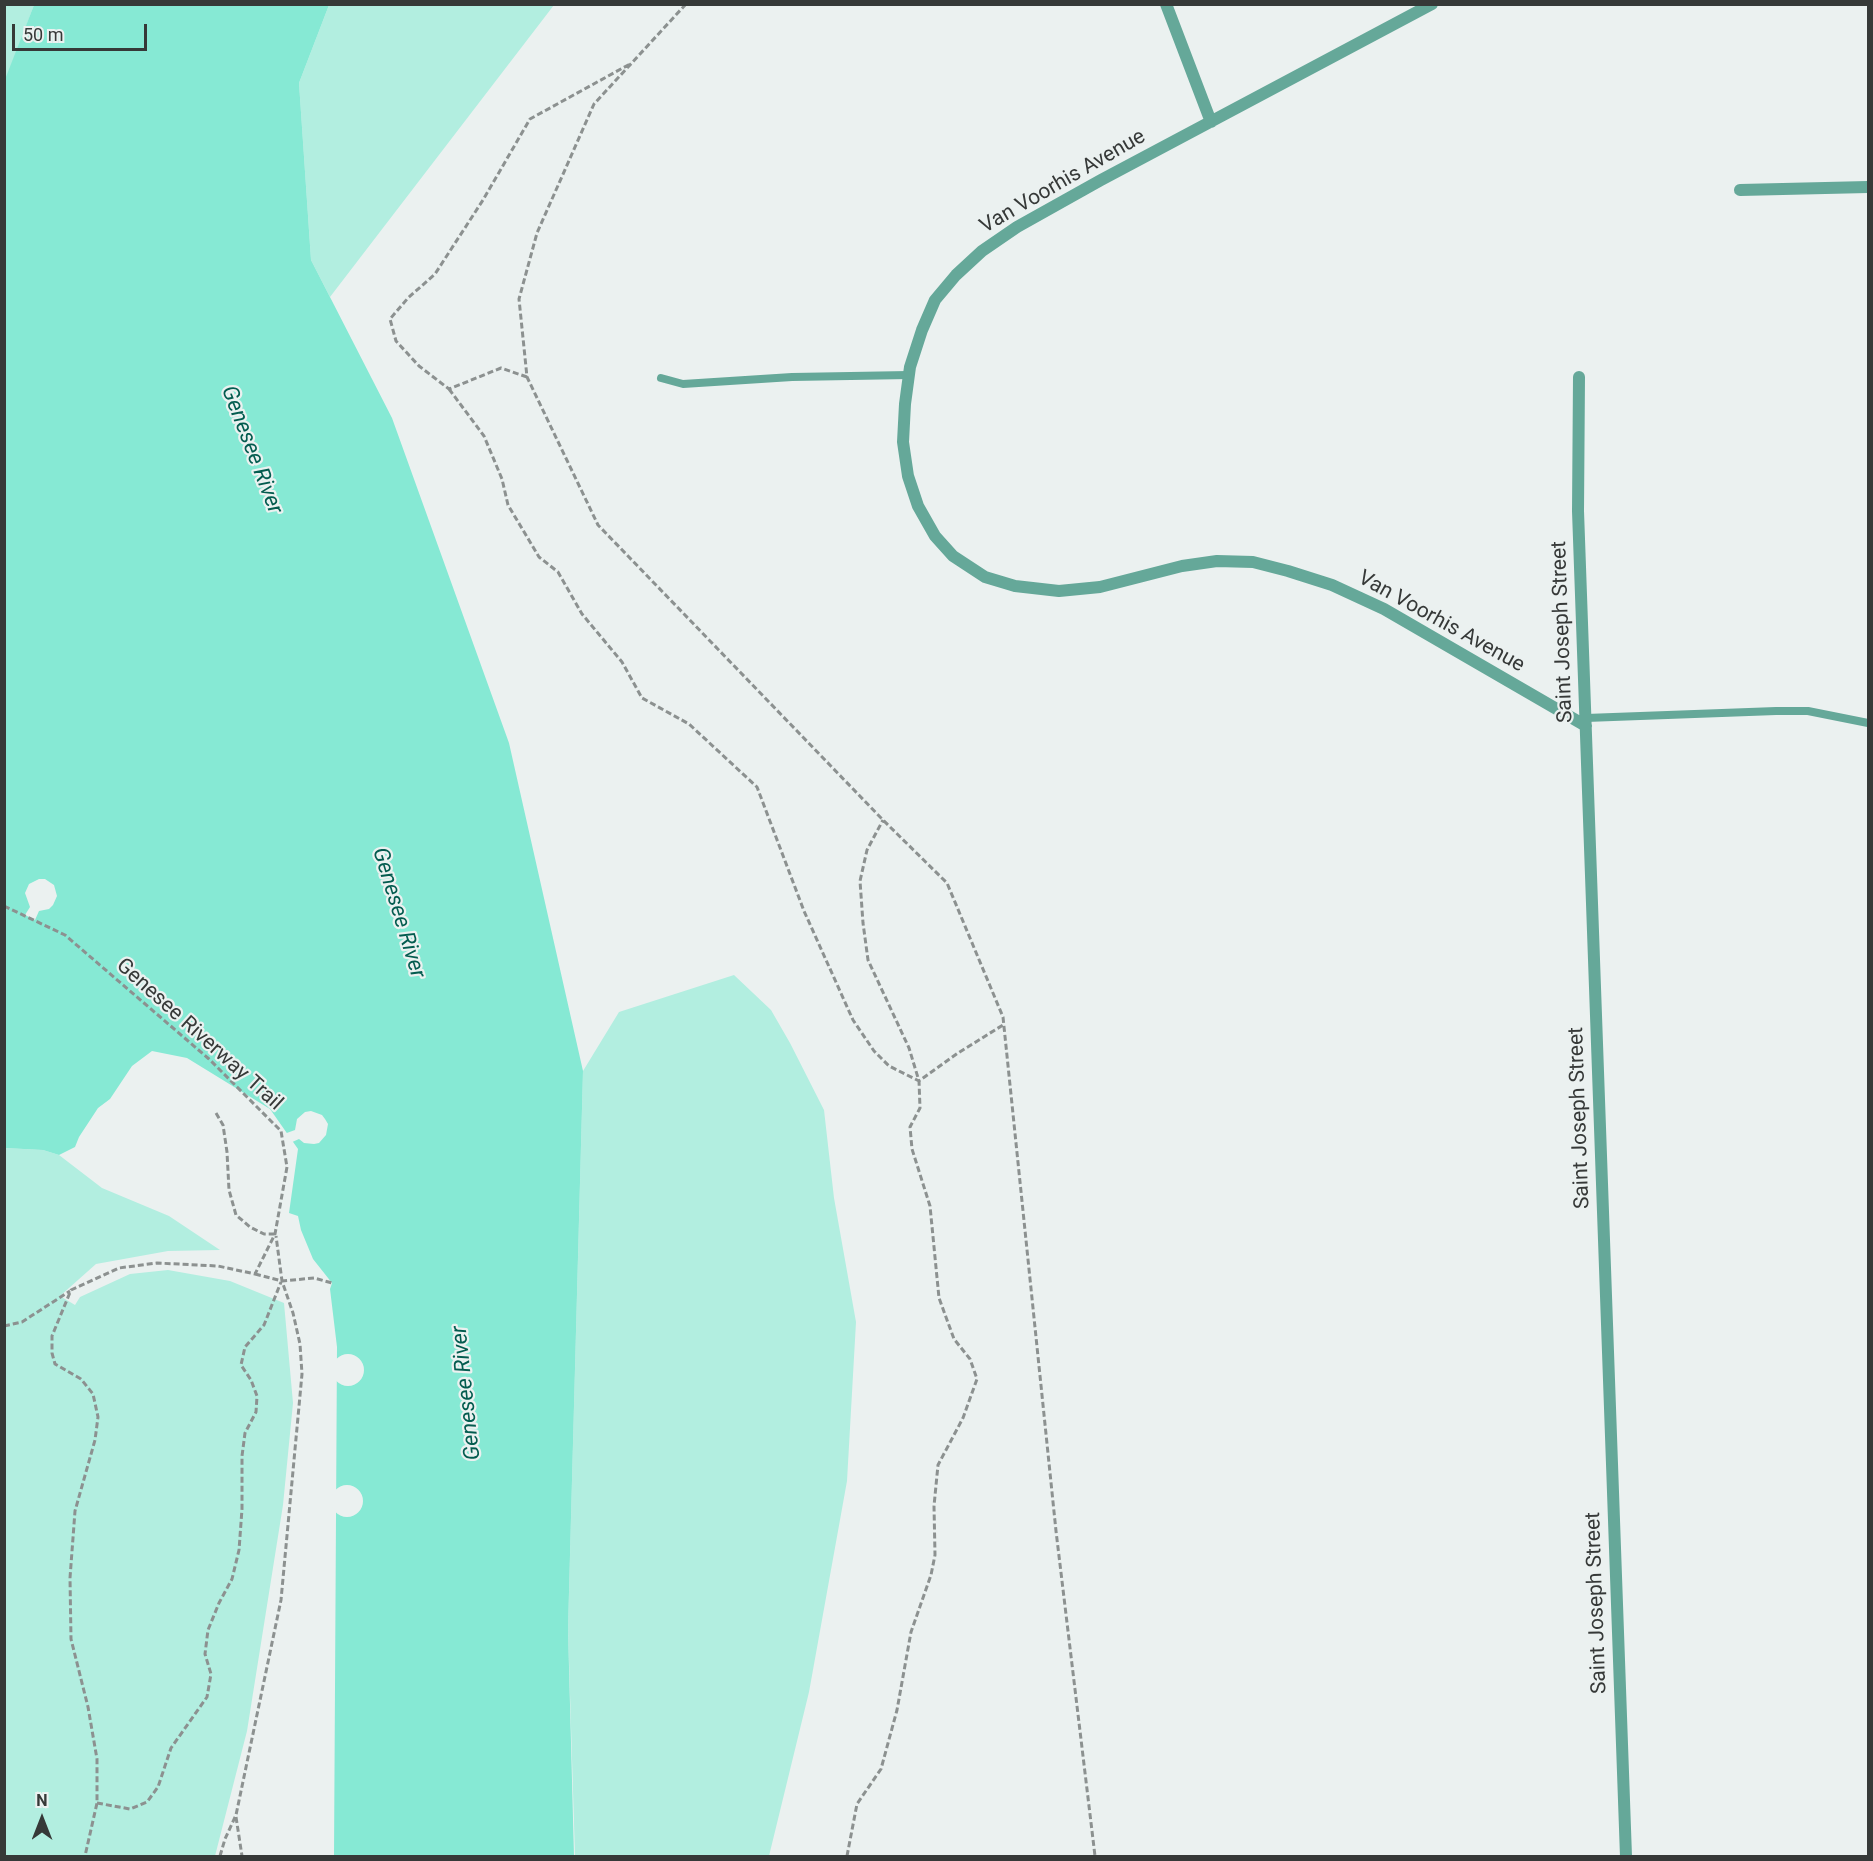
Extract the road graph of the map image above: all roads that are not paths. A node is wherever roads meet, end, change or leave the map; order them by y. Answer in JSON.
{"nodes":[{"id":1,"x":1166,"y":4,"type":"edge"},
{"id":2,"x":1432,"y":4,"type":"edge"},
{"id":3,"x":1211,"y":122,"type":"junction"},
{"id":4,"x":1869,"y":187,"type":"edge"},
{"id":5,"x":1740,"y":190,"type":"dead end"},
{"id":6,"x":909,"y":375,"type":"junction"},
{"id":7,"x":1579,"y":377,"type":"dead end"},
{"id":8,"x":661,"y":378,"type":"dead end"},
{"id":9,"x":1586,"y":722,"type":"junction"},
{"id":10,"x":1869,"y":723,"type":"edge"},
{"id":11,"x":1626,"y":1857,"type":"edge"}],
"edges":[{"from":1,"to":3,"type":"street"},
{"from":2,"to":3,"type":"street","name":"Van Voorhis Avenue"},
{"from":3,"to":6,"type":"street","name":"Van Voorhis Avenue"},
{"from":4,"to":5,"type":"street"},
{"from":6,"to":8,"type":"lane"},
{"from":6,"to":9,"type":"street","name":"Van Voorhis Avenue"},
{"from":7,"to":9,"type":"street","name":"Saint Joseph Street"},
{"from":9,"to":10,"type":"lane"},
{"from":9,"to":11,"type":"street","name":"Saint Joseph Street"}]}
